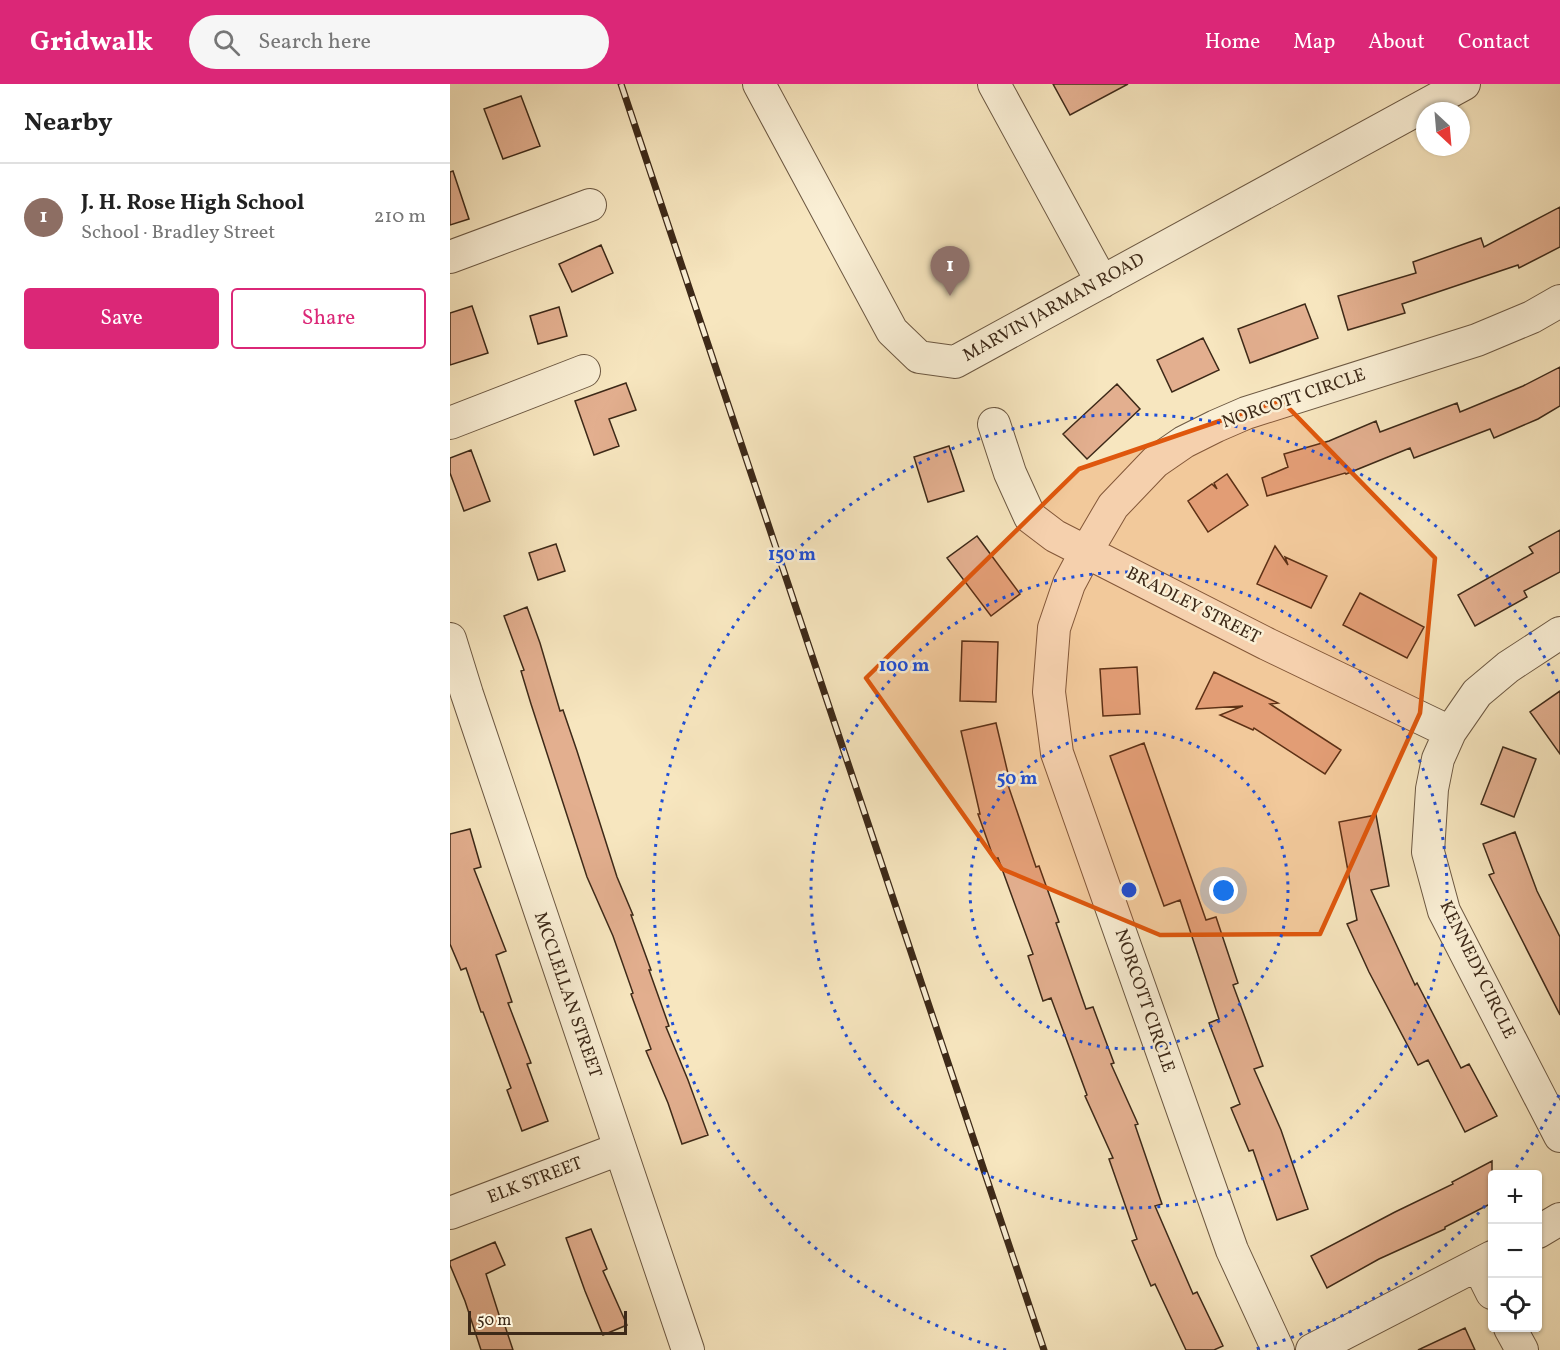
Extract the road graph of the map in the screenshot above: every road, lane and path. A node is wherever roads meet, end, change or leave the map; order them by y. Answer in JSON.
{"nodes":[{"id":1,"x":759,"y":84,"type":"edge"},
{"id":2,"x":994,"y":84,"type":"edge"},
{"id":3,"x":1464,"y":84,"type":"edge"},
{"id":4,"x":590,"y":205,"type":"dead end"},
{"id":5,"x":450,"y":257,"type":"edge"},
{"id":6,"x":1102,"y":282,"type":"junction"},
{"id":7,"x":1560,"y":302,"type":"edge"},
{"id":8,"x":584,"y":371,"type":"dead end"},
{"id":9,"x":450,"y":423,"type":"edge"},
{"id":10,"x":994,"y":424,"type":"dead end"},
{"id":11,"x":1086,"y":552,"type":"junction"},
{"id":12,"x":1560,"y":633,"type":"edge"},
{"id":13,"x":450,"y":639,"type":"edge"},
{"id":14,"x":458,"y":697,"type":"edge"},
{"id":15,"x":1450,"y":732,"type":"junction"},
{"id":16,"x":1560,"y":1136,"type":"edge"},
{"id":17,"x":619,"y":1149,"type":"junction"},
{"id":18,"x":450,"y":1213,"type":"edge"},
{"id":19,"x":1560,"y":1219,"type":"edge"},
{"id":20,"x":1542,"y":1230,"type":"edge"},
{"id":21,"x":1485,"y":1261,"type":"edge"},
{"id":22,"x":1489,"y":1278,"type":"edge"},
{"id":23,"x":1512,"y":1332,"type":"edge"},
{"id":24,"x":688,"y":1350,"type":"edge"},
{"id":25,"x":1278,"y":1350,"type":"edge"},
{"id":26,"x":1312,"y":1350,"type":"edge"},
{"id":27,"x":1522,"y":1350,"type":"edge"}],
"edges":[{"from":1,"to":6,"type":"street","name":"MARVIN JARMAN ROAD"},
{"from":2,"to":6,"type":"street"},
{"from":3,"to":6,"type":"street","name":"MARVIN JARMAN ROAD"},
{"from":4,"to":5,"type":"street"},
{"from":7,"to":11,"type":"street","name":"NORCOTT CIRCLE"},
{"from":8,"to":9,"type":"street"},
{"from":10,"to":11,"type":"street","name":"BRADLEY STREET"},
{"from":11,"to":15,"type":"street","name":"BRADLEY STREET"},
{"from":11,"to":25,"type":"street","name":"NORCOTT CIRCLE"},
{"from":12,"to":15,"type":"street","name":"KENNEDY CIRCLE"},
{"from":13,"to":14,"type":"street","name":"MCCLELLAN STREET"},
{"from":14,"to":17,"type":"street","name":"MCCLELLAN STREET"},
{"from":15,"to":16,"type":"street","name":"KENNEDY CIRCLE"},
{"from":17,"to":18,"type":"street","name":"ELK STREET"},
{"from":17,"to":24,"type":"street","name":"MCCLELLAN STREET"},
{"from":19,"to":20,"type":"street"},
{"from":21,"to":22,"type":"street"},
{"from":21,"to":26,"type":"street"},
{"from":23,"to":27,"type":"street"}]}
